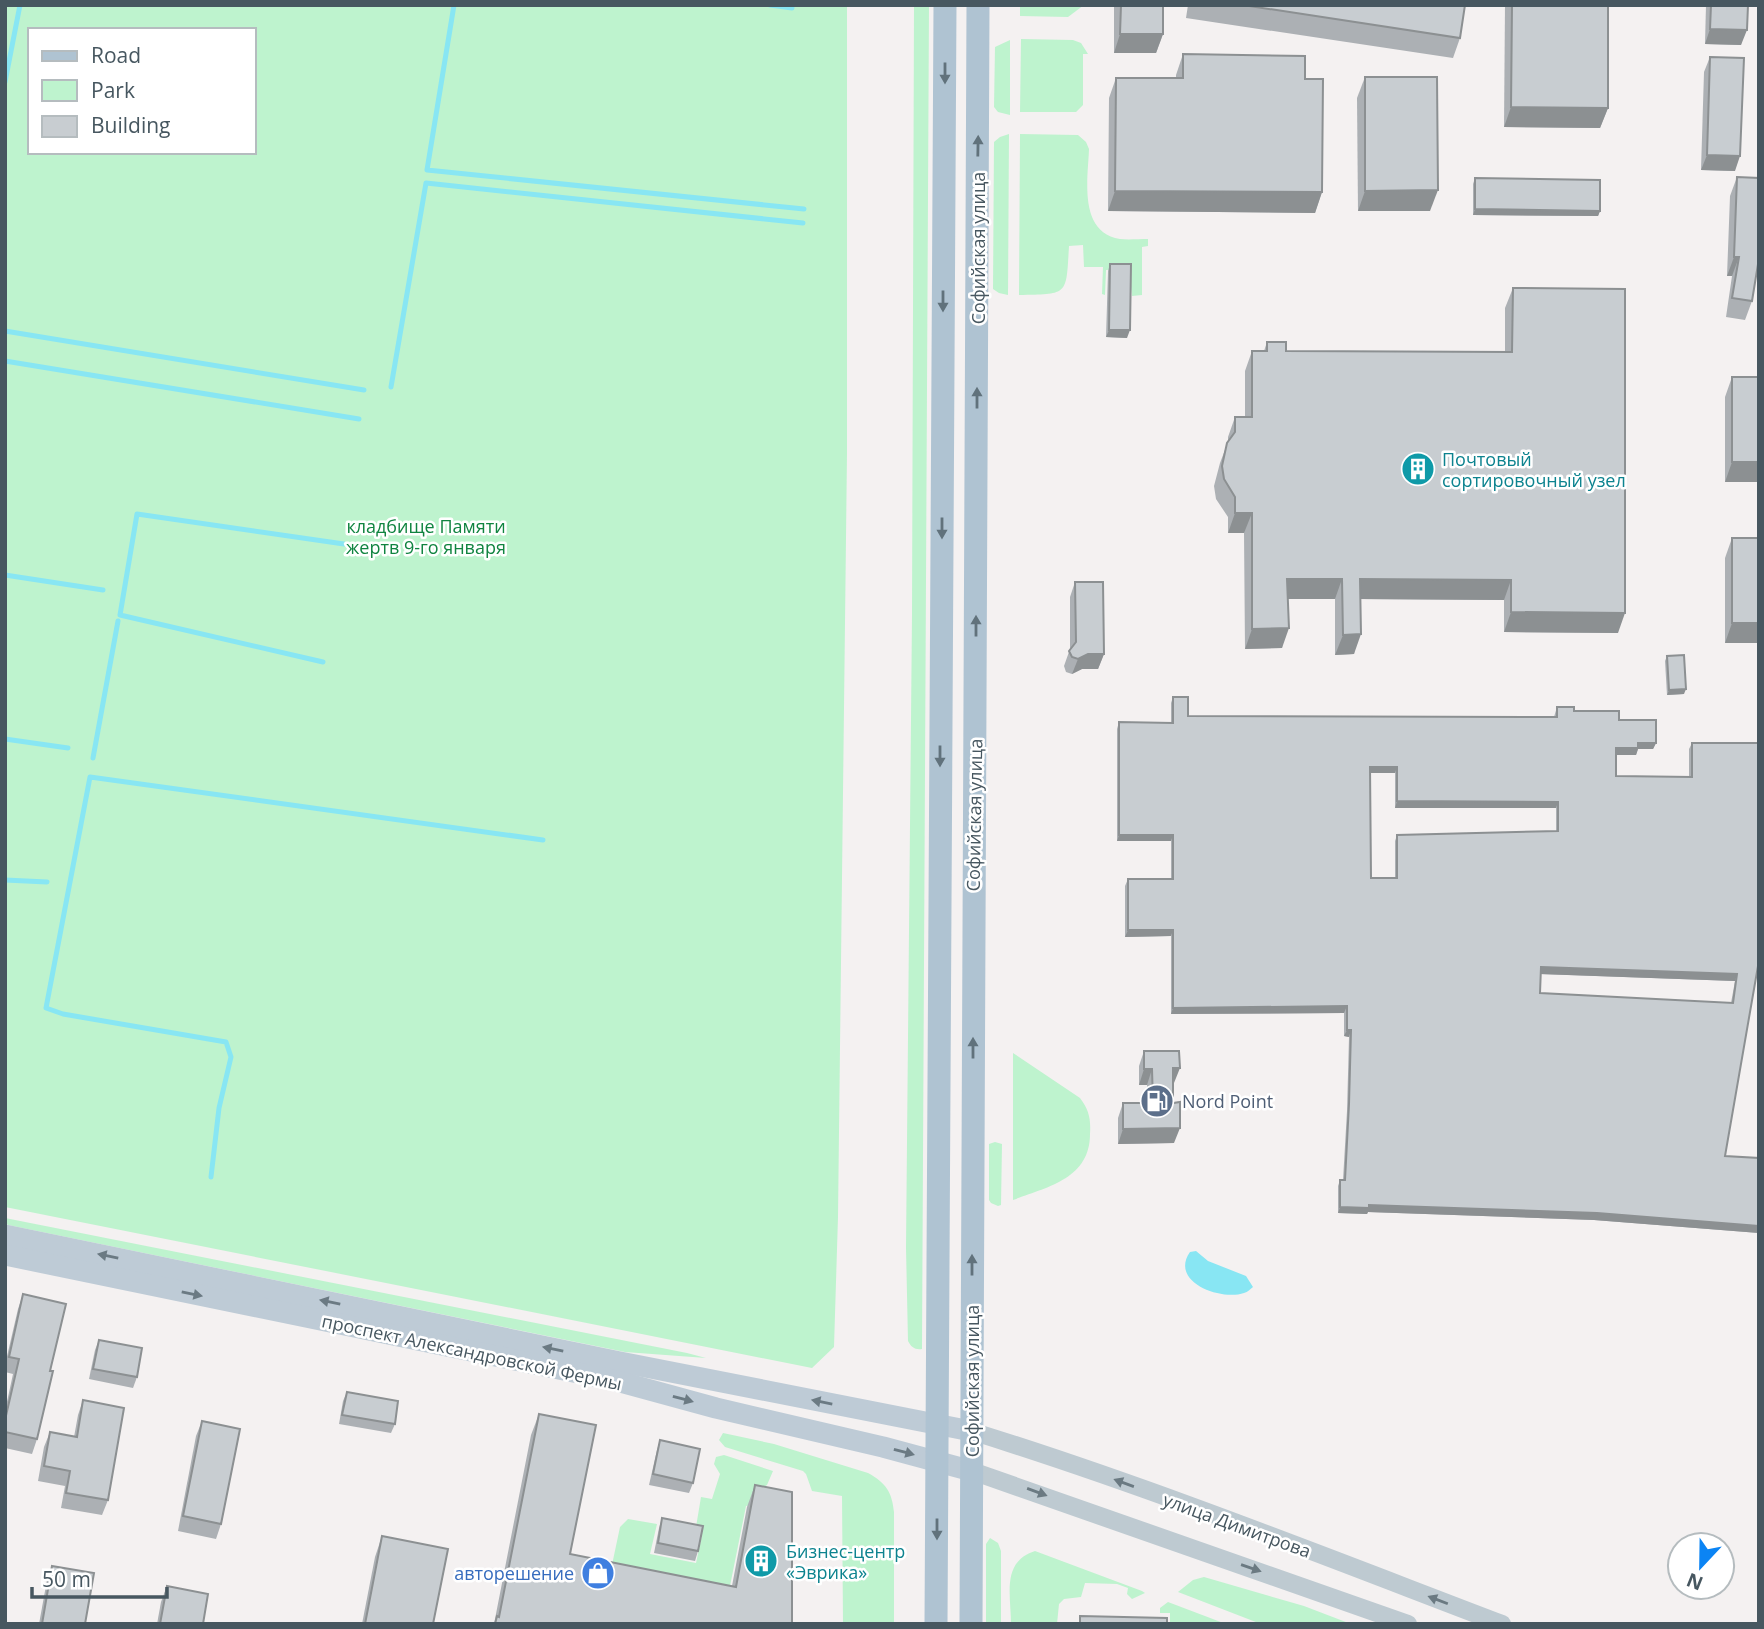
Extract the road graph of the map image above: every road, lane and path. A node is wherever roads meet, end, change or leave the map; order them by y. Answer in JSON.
{"nodes":[{"id":1,"x":945,"y":5,"type":"edge"},
{"id":2,"x":978,"y":5,"type":"edge"},
{"id":3,"x":5,"y":1235,"type":"edge"},
{"id":4,"x":5,"y":1255,"type":"edge"},
{"id":5,"x":937,"y":1424,"type":"junction"},
{"id":6,"x":971,"y":1431,"type":"junction"},
{"id":7,"x":937,"y":1460,"type":"junction"},
{"id":8,"x":972,"y":1471,"type":"junction"},
{"id":9,"x":936,"y":1624,"type":"edge"},
{"id":10,"x":971,"y":1624,"type":"edge"},
{"id":11,"x":1408,"y":1624,"type":"edge"},
{"id":12,"x":1502,"y":1624,"type":"edge"}],
"edges":[{"from":1,"to":5,"type":"main road","name":"Софийская улица","one_way":true},
{"from":6,"to":2,"type":"main road","name":"Софийская улица","one_way":true},
{"from":5,"to":3,"type":"main road","name":"проспект Александровской Фермы","one_way":true},
{"from":4,"to":7,"type":"main road","name":"проспект Александровской Фермы","one_way":true},
{"from":5,"to":6,"type":"main road","name":"проспект Александровской Фермы"},
{"from":5,"to":7,"type":"main road","name":"Софийская улица"},
{"from":6,"to":8,"type":"main road","name":"Софийская улица"},
{"from":12,"to":6,"type":"street","name":"улица Димитрова","one_way":true},
{"from":7,"to":8,"type":"main road","name":"проспект Александровской Фермы"},
{"from":7,"to":9,"type":"main road","name":"Софийская улица","one_way":true},
{"from":8,"to":10,"type":"main road","name":"Софийская улица"},
{"from":8,"to":11,"type":"street","name":"улица Димитрова","one_way":true}]}
